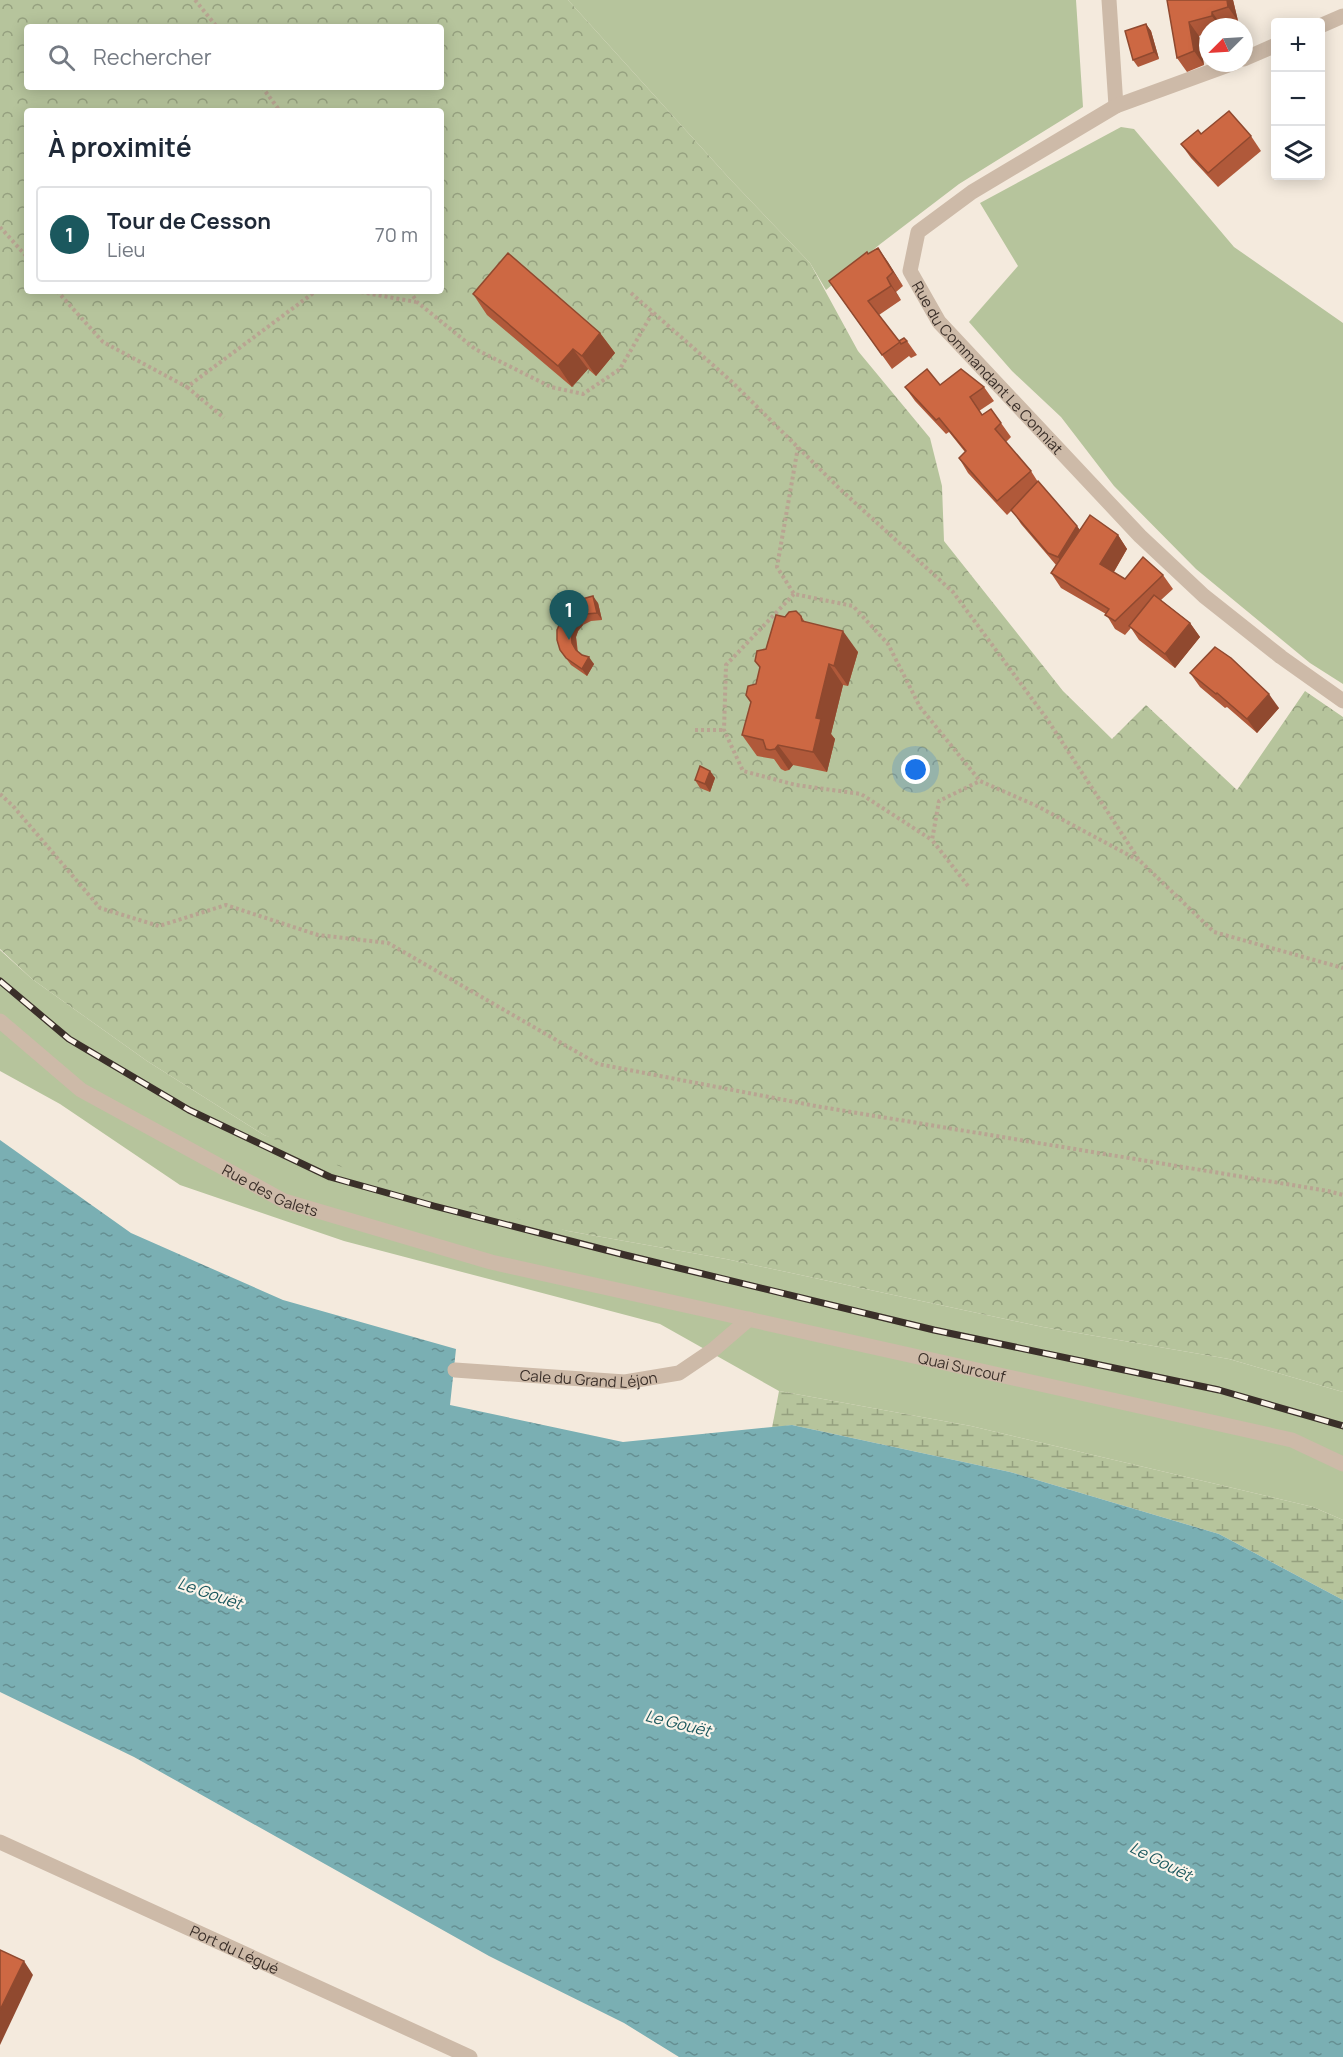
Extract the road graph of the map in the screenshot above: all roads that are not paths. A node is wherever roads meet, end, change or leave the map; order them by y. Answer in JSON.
{"nodes":[{"id":1,"x":1109,"y":0,"type":"edge"},
{"id":2,"x":1343,"y":16,"type":"edge"},
{"id":3,"x":1325,"y":24,"type":"edge"},
{"id":4,"x":1271,"y":47,"type":"edge"},
{"id":5,"x":1253,"y":55,"type":"edge"},
{"id":6,"x":1209,"y":72,"type":"edge"},
{"id":7,"x":1116,"y":106,"type":"junction"},
{"id":8,"x":1343,"y":701,"type":"edge"},
{"id":9,"x":0,"y":1021,"type":"edge"},
{"id":10,"x":577,"y":1281,"type":"joint"},
{"id":11,"x":749,"y":1319,"type":"junction"},
{"id":12,"x":455,"y":1370,"type":"dead end"},
{"id":13,"x":1343,"y":1464,"type":"edge"},
{"id":14,"x":0,"y":1842,"type":"edge"},
{"id":15,"x":470,"y":2057,"type":"edge"}],
"edges":[{"from":1,"to":7,"type":"street"},
{"from":2,"to":3,"type":"street"},
{"from":4,"to":5,"type":"street"},
{"from":6,"to":7,"type":"street","name":"Rue du Commandant Le Conniat"},
{"from":7,"to":8,"type":"street","name":"Rue du Commandant Le Conniat"},
{"from":9,"to":10,"type":"street","name":"Rue des Galets"},
{"from":10,"to":11,"type":"street","name":"Quai Surcouf"},
{"from":11,"to":12,"type":"street","name":"Cale du Grand Léjon"},
{"from":11,"to":13,"type":"street","name":"Quai Surcouf"},
{"from":14,"to":15,"type":"street","name":"Port du Légué"}]}
